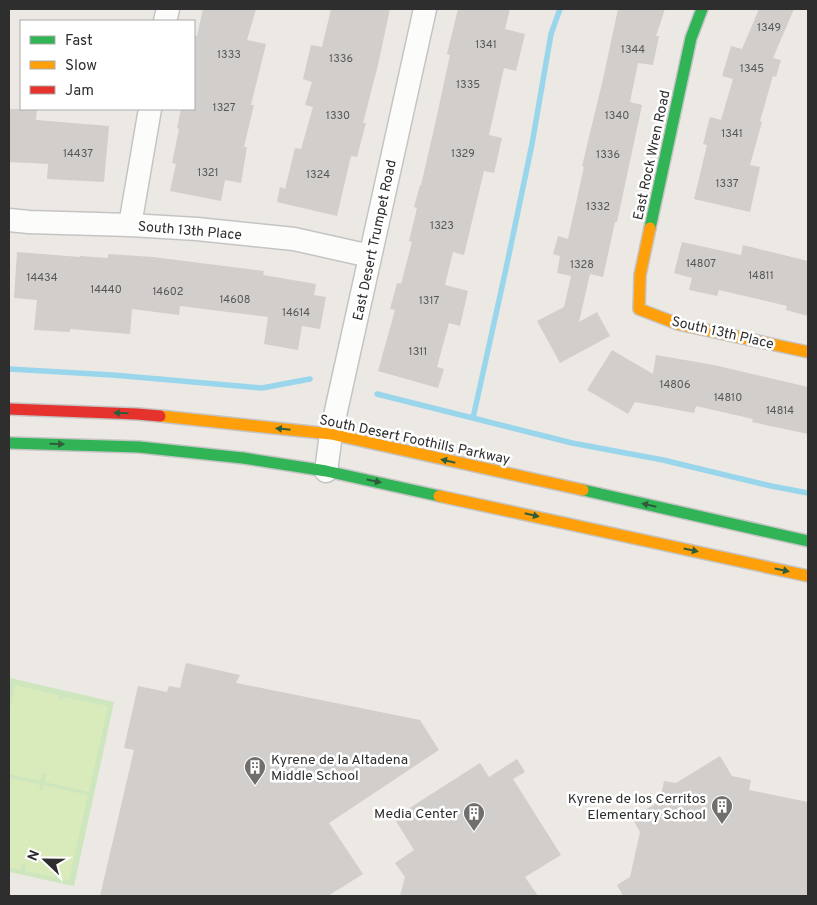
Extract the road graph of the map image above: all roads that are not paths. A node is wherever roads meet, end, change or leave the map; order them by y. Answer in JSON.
{"nodes":[{"id":1,"x":425,"y":9,"type":"edge"},
{"id":2,"x":702,"y":9,"type":"edge"},
{"id":3,"x":150,"y":110,"type":"edge"},
{"id":4,"x":9,"y":220,"type":"edge"},
{"id":5,"x":130,"y":225,"type":"junction"},
{"id":6,"x":370,"y":256,"type":"junction"},
{"id":7,"x":639,"y":309,"type":"joint"},
{"id":8,"x":808,"y":352,"type":"edge"},
{"id":9,"x":9,"y":409,"type":"edge"},
{"id":10,"x":331,"y":434,"type":"junction"},
{"id":11,"x":9,"y":443,"type":"edge"},
{"id":12,"x":326,"y":471,"type":"junction"},
{"id":13,"x":808,"y":541,"type":"edge"},
{"id":14,"x":808,"y":576,"type":"edge"}],
"edges":[{"from":1,"to":6,"type":"street","name":"East Desert Trumpet Road"},
{"from":2,"to":7,"type":"street","name":"East Rock Wren Road"},
{"from":3,"to":5,"type":"street"},
{"from":4,"to":5,"type":"street","name":"South 13th Place"},
{"from":5,"to":6,"type":"street","name":"South 13th Place"},
{"from":6,"to":10,"type":"street","name":"East Desert Trumpet Road"},
{"from":7,"to":8,"type":"street","name":"South 13th Place"},
{"from":10,"to":9,"type":"street","name":"South Desert Foothills Parkway","one_way":true},
{"from":10,"to":12,"type":"street","name":"East Desert Trumpet Road"},
{"from":13,"to":10,"type":"street","name":"South Desert Foothills Parkway","one_way":true},
{"from":11,"to":12,"type":"street","one_way":true},
{"from":12,"to":14,"type":"street","one_way":true}]}
